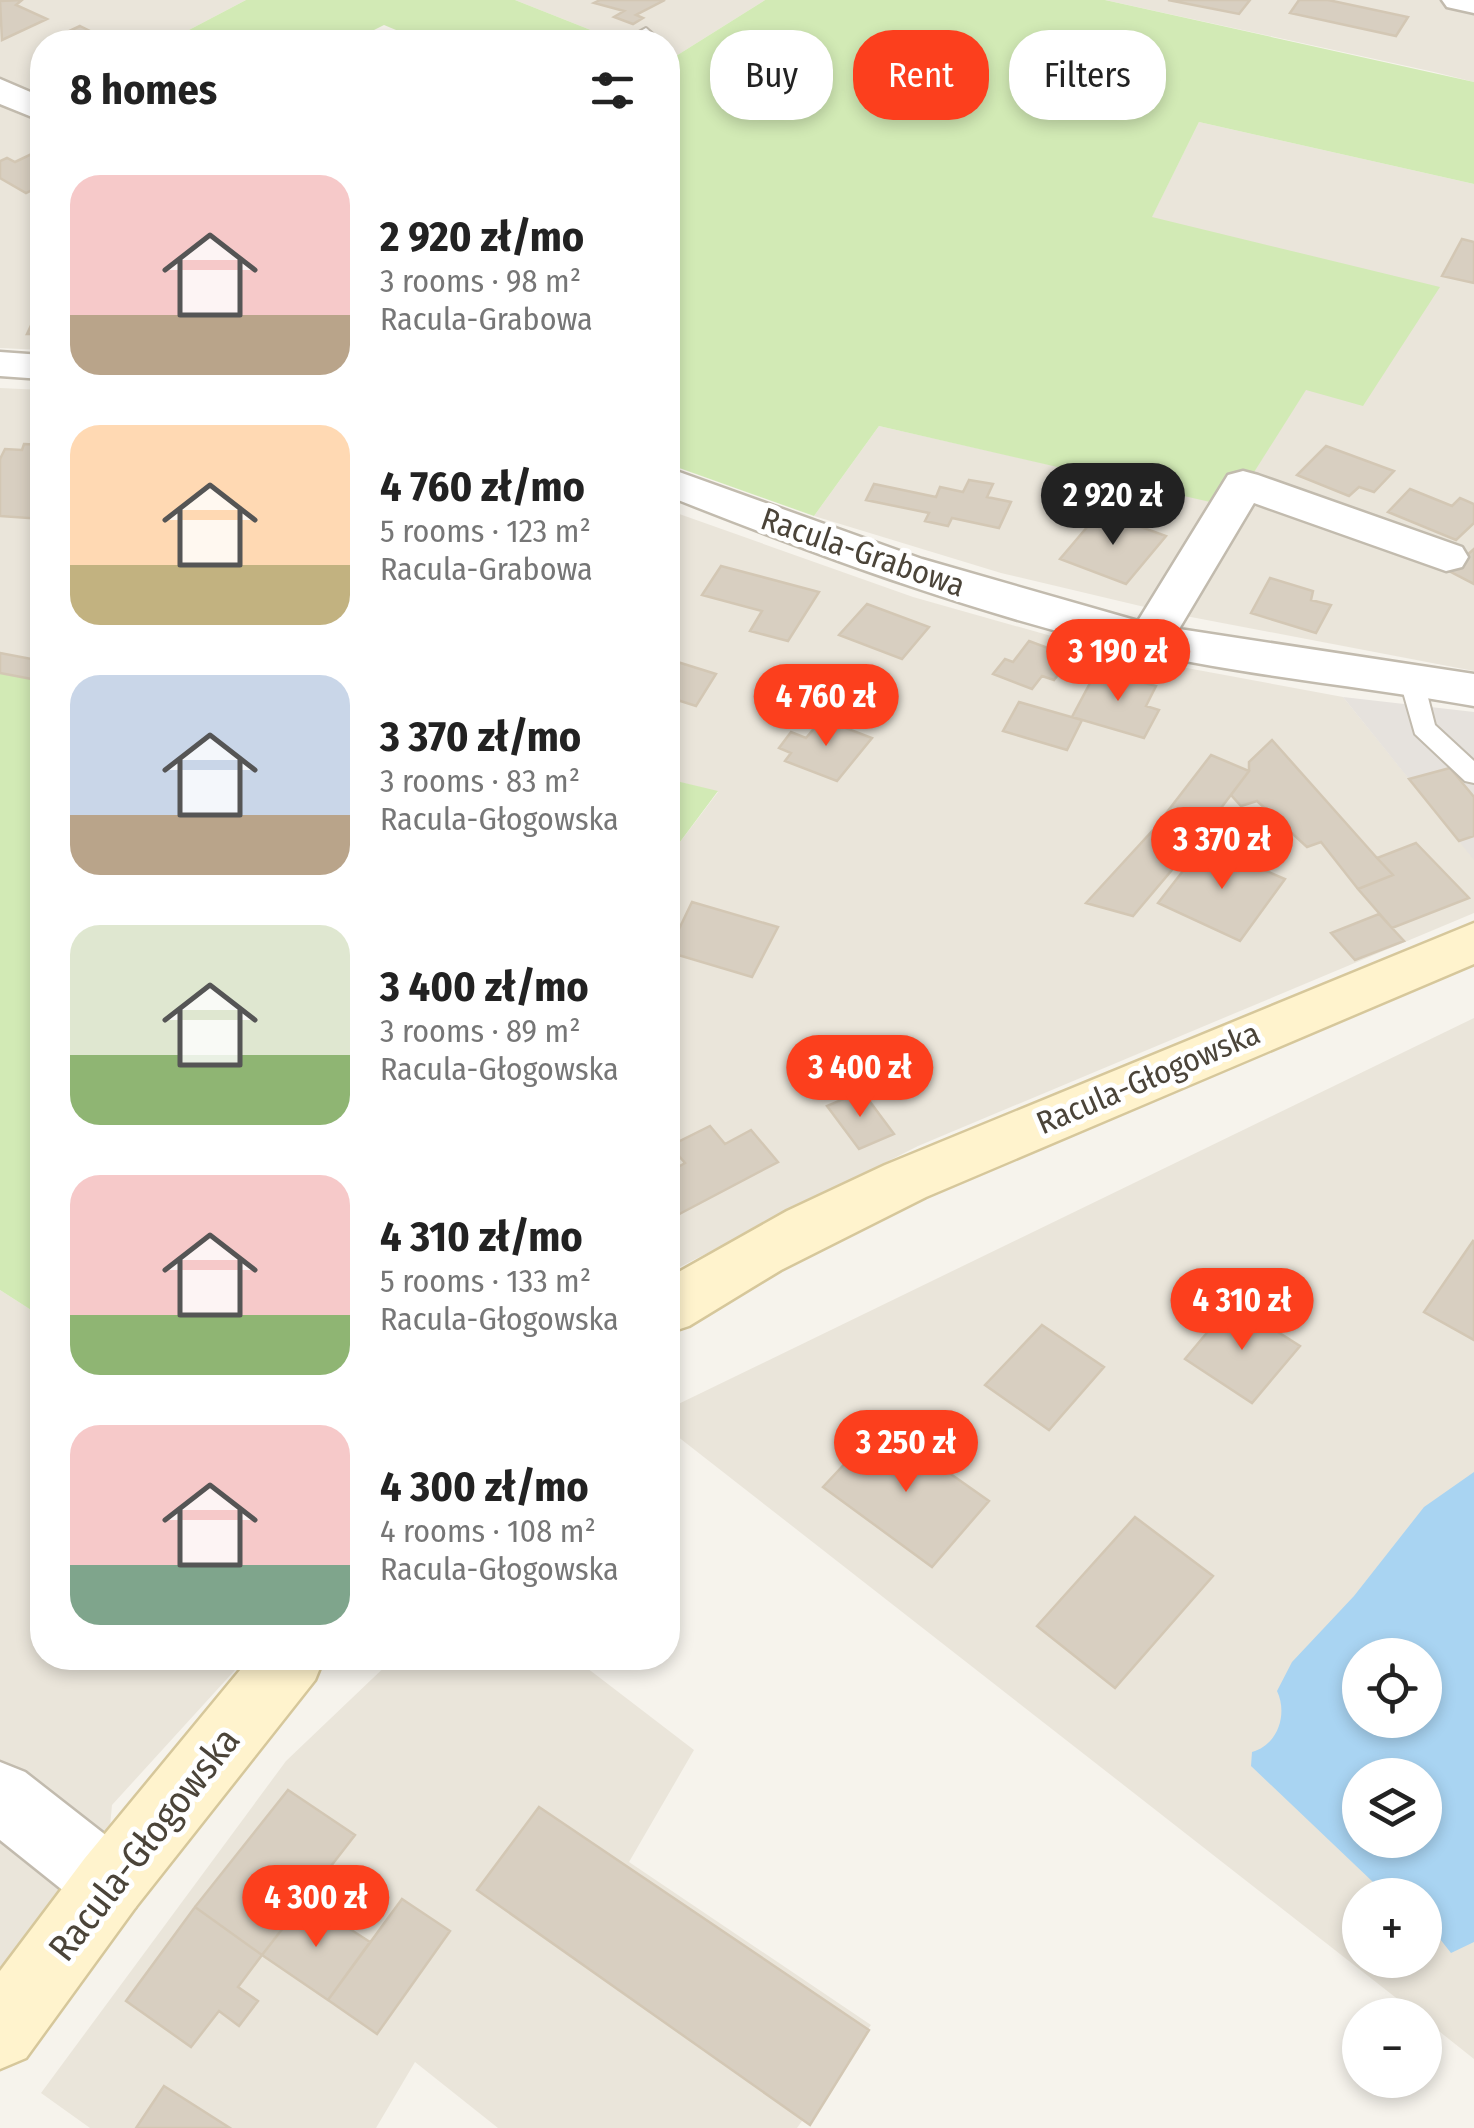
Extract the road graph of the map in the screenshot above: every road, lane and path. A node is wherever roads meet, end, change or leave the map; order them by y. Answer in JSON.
{"nodes":[{"id":1,"x":1460,"y":0,"type":"edge"},
{"id":2,"x":1474,"y":3,"type":"edge"},
{"id":3,"x":0,"y":90,"type":"edge"},
{"id":4,"x":30,"y":104,"type":"edge"},
{"id":5,"x":0,"y":364,"type":"edge"},
{"id":6,"x":30,"y":365,"type":"edge"},
{"id":7,"x":680,"y":486,"type":"edge"},
{"id":8,"x":1446,"y":557,"type":"dead end"},
{"id":9,"x":1150,"y":639,"type":"junction"},
{"id":10,"x":1411,"y":678,"type":"junction"},
{"id":11,"x":1474,"y":690,"type":"edge"},
{"id":12,"x":1474,"y":775,"type":"edge"},
{"id":13,"x":1474,"y":942,"type":"edge"},
{"id":14,"x":680,"y":1301,"type":"edge"},
{"id":15,"x":281,"y":1670,"type":"edge"},
{"id":16,"x":0,"y":1796,"type":"edge"},
{"id":17,"x":110,"y":1883,"type":"junction"},
{"id":18,"x":0,"y":2032,"type":"edge"}],
"edges":[{"from":1,"to":2,"type":"street"},
{"from":3,"to":4,"type":"street"},
{"from":5,"to":6,"type":"street"},
{"from":7,"to":9,"type":"street","name":"Racula-Grabowa"},
{"from":8,"to":9,"type":"street"},
{"from":9,"to":10,"type":"street","name":"Racula-Grabowa"},
{"from":10,"to":11,"type":"street","name":"Racula-Grabowa"},
{"from":10,"to":12,"type":"lane"},
{"from":13,"to":14,"type":"street","name":"Racula-Głogowska"},
{"from":15,"to":17,"type":"street","name":"Racula-Głogowska"},
{"from":16,"to":17,"type":"street"},
{"from":17,"to":18,"type":"street","name":"Racula-Głogowska"}]}
